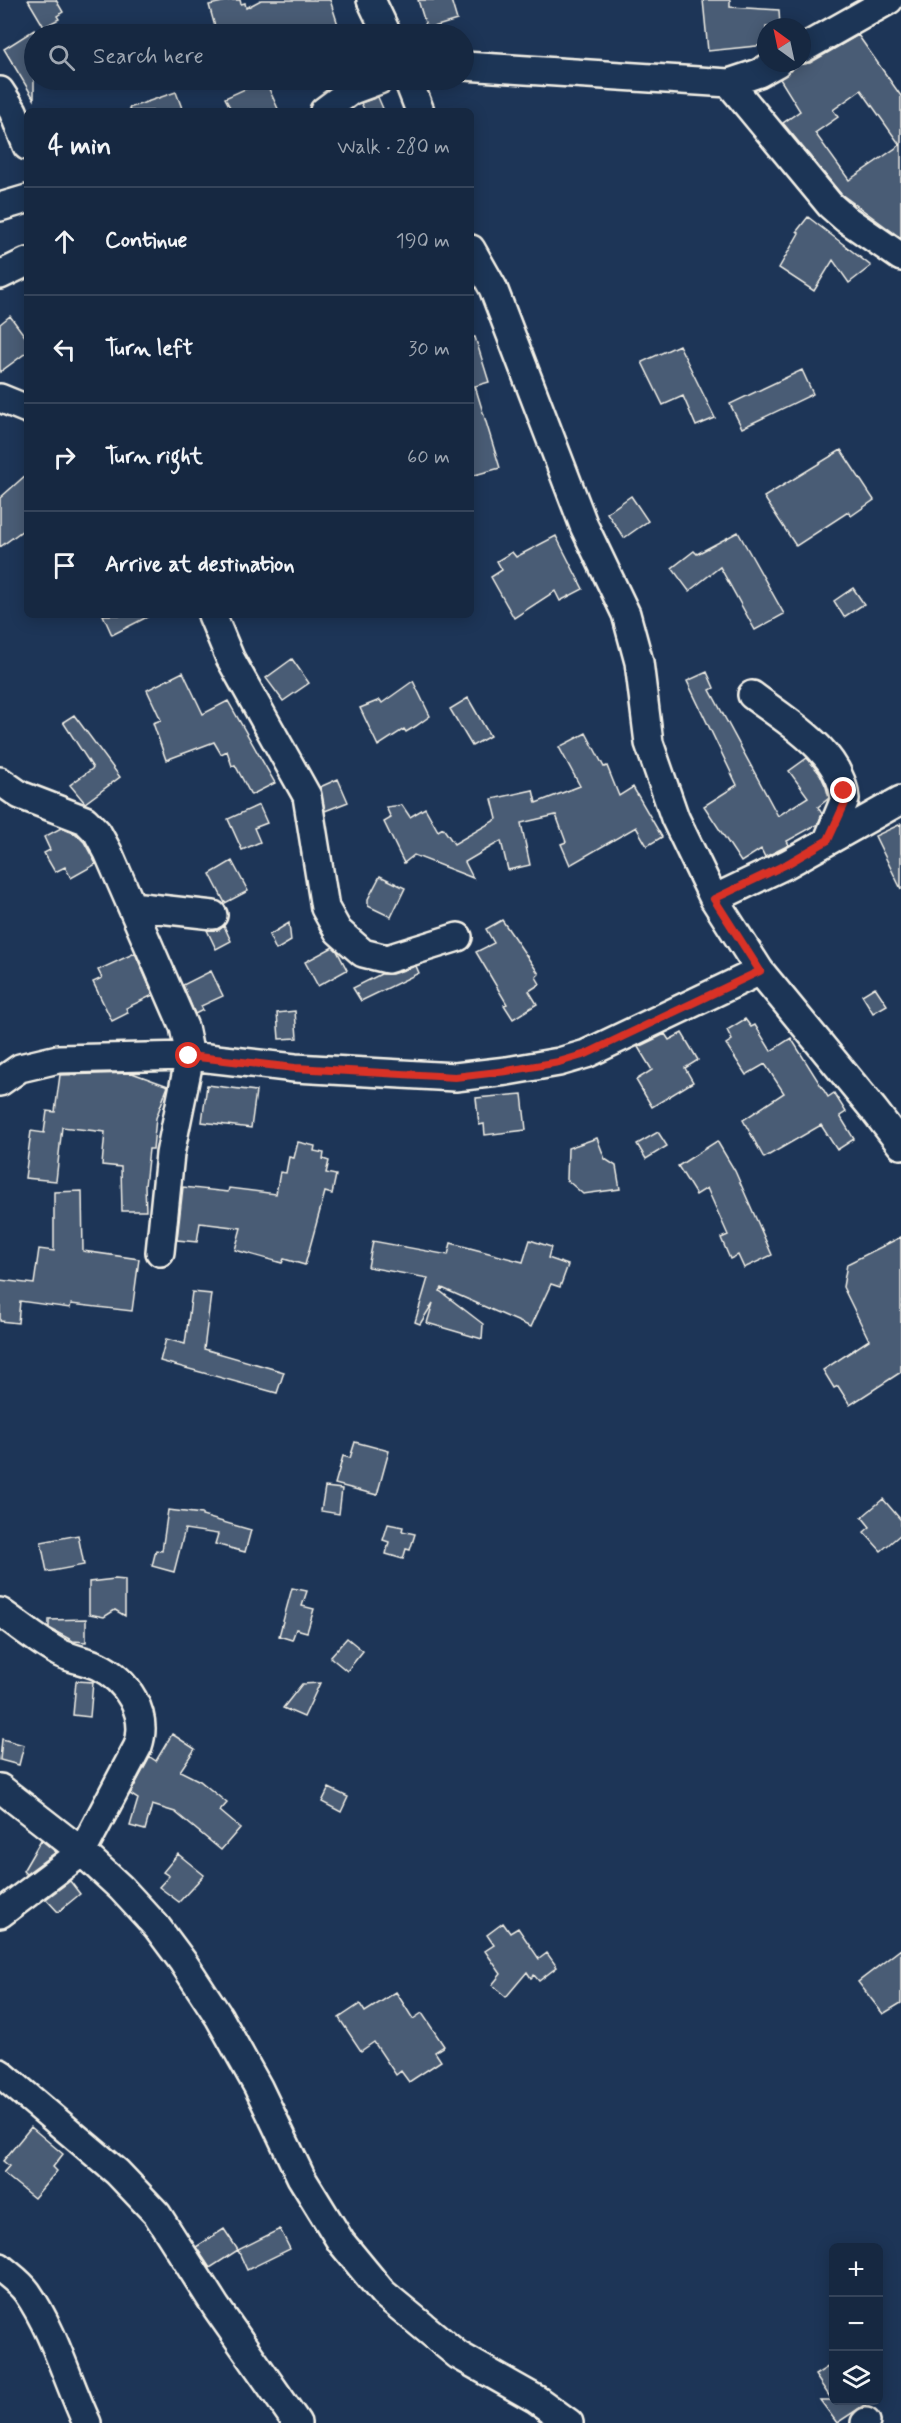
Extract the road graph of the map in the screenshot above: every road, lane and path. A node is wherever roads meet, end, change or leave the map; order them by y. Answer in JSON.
{"nodes":[{"id":1,"x":371,"y":0,"type":"edge"},
{"id":2,"x":889,"y":0,"type":"edge"},
{"id":3,"x":382,"y":24,"type":"edge"},
{"id":4,"x":811,"y":44,"type":"edge"},
{"id":5,"x":474,"y":67,"type":"edge"},
{"id":6,"x":761,"y":72,"type":"edge"},
{"id":7,"x":729,"y":82,"type":"junction"},
{"id":8,"x":352,"y":90,"type":"edge"},
{"id":9,"x":412,"y":90,"type":"edge"},
{"id":10,"x":0,"y":91,"type":"edge"},
{"id":11,"x":328,"y":108,"type":"edge"},
{"id":12,"x":419,"y":108,"type":"edge"},
{"id":13,"x":24,"y":138,"type":"edge"},
{"id":14,"x":24,"y":200,"type":"edge"},
{"id":15,"x":0,"y":207,"type":"edge"},
{"id":16,"x":474,"y":254,"type":"edge"},
{"id":17,"x":901,"y":257,"type":"edge"},
{"id":18,"x":24,"y":263,"type":"edge"},
{"id":19,"x":0,"y":275,"type":"edge"},
{"id":20,"x":0,"y":398,"type":"edge"},
{"id":21,"x":24,"y":408,"type":"edge"},
{"id":22,"x":213,"y":618,"type":"edge"},
{"id":23,"x":752,"y":695,"type":"dead end"},
{"id":24,"x":0,"y":781,"type":"edge"},
{"id":25,"x":901,"y":800,"type":"edge"},
{"id":26,"x":828,"y":840,"type":"junction"},
{"id":27,"x":714,"y":899,"type":"junction"},
{"id":28,"x":132,"y":906,"type":"junction"},
{"id":29,"x":213,"y":915,"type":"dead end"},
{"id":30,"x":458,"y":937,"type":"dead end"},
{"id":31,"x":760,"y":971,"type":"junction"},
{"id":32,"x":189,"y":1056,"type":"junction"},
{"id":33,"x":0,"y":1082,"type":"edge"},
{"id":34,"x":901,"y":1146,"type":"edge"},
{"id":35,"x":160,"y":1252,"type":"dead end"},
{"id":36,"x":0,"y":1612,"type":"edge"},
{"id":37,"x":0,"y":1788,"type":"edge"},
{"id":38,"x":82,"y":1852,"type":"junction"},
{"id":39,"x":0,"y":1914,"type":"edge"},
{"id":40,"x":0,"y":2073,"type":"edge"},
{"id":41,"x":0,"y":2267,"type":"edge"},
{"id":42,"x":87,"y":2423,"type":"edge"},
{"id":43,"x":297,"y":2423,"type":"edge"},
{"id":44,"x":569,"y":2423,"type":"edge"}],
"edges":[{"from":1,"to":3,"type":"street"},
{"from":2,"to":4,"type":"street"},
{"from":5,"to":7,"type":"street"},
{"from":6,"to":7,"type":"street"},
{"from":7,"to":17,"type":"street"},
{"from":8,"to":11,"type":"street"},
{"from":9,"to":12,"type":"street"},
{"from":10,"to":13,"type":"street"},
{"from":14,"to":15,"type":"street"},
{"from":16,"to":27,"type":"street"},
{"from":18,"to":19,"type":"street"},
{"from":20,"to":21,"type":"street"},
{"from":22,"to":30,"type":"street"},
{"from":23,"to":26,"type":"street"},
{"from":24,"to":28,"type":"street"},
{"from":25,"to":26,"type":"street"},
{"from":26,"to":27,"type":"street"},
{"from":27,"to":31,"type":"street"},
{"from":28,"to":29,"type":"street"},
{"from":28,"to":32,"type":"street"},
{"from":31,"to":32,"type":"street"},
{"from":31,"to":34,"type":"street"},
{"from":32,"to":33,"type":"street"},
{"from":32,"to":35,"type":"street"},
{"from":36,"to":38,"type":"street"},
{"from":37,"to":38,"type":"street"},
{"from":38,"to":39,"type":"street"},
{"from":38,"to":44,"type":"street"},
{"from":40,"to":43,"type":"street"},
{"from":41,"to":42,"type":"street"}]}
